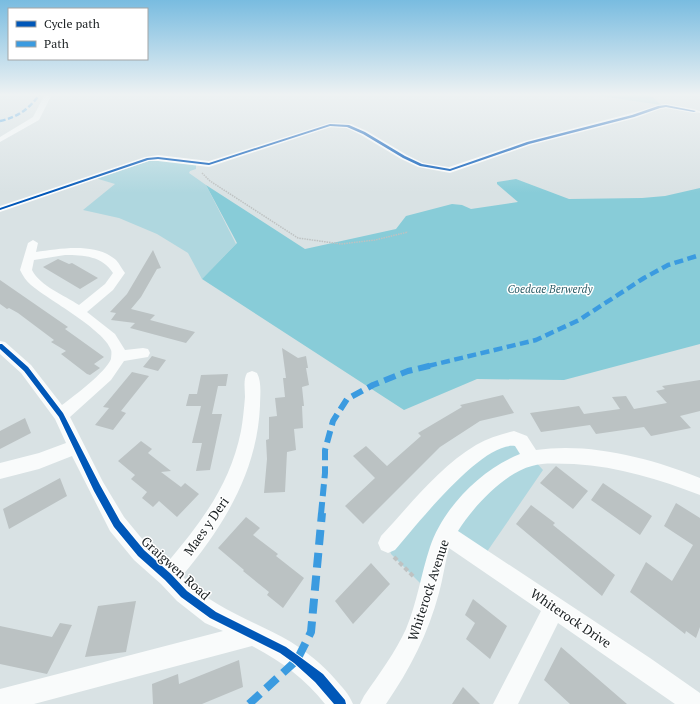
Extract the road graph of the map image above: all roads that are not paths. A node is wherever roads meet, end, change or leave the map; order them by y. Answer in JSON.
{"nodes":[{"id":1,"x":22,"y":127,"type":"edge"},
{"id":2,"x":324,"y":127,"type":"edge"},
{"id":3,"x":350,"y":127,"type":"edge"},
{"id":4,"x":591,"y":127,"type":"edge"},
{"id":5,"x":0,"y":140,"type":"edge"},
{"id":6,"x":0,"y":209,"type":"edge"},
{"id":7,"x":33,"y":243,"type":"dead end"},
{"id":8,"x":29,"y":257,"type":"junction"},
{"id":9,"x":80,"y":311,"type":"junction"},
{"id":10,"x":0,"y":346,"type":"edge"},
{"id":11,"x":144,"y":353,"type":"dead end"},
{"id":12,"x":118,"y":356,"type":"junction"},
{"id":13,"x":252,"y":377,"type":"dead end"},
{"id":14,"x":61,"y":415,"type":"junction"},
{"id":15,"x":76,"y":446,"type":"junction"},
{"id":16,"x":532,"y":458,"type":"junction"},
{"id":17,"x":0,"y":471,"type":"edge"},
{"id":18,"x":700,"y":487,"type":"edge"},
{"id":19,"x":445,"y":534,"type":"junction"},
{"id":20,"x":388,"y":543,"type":"road end"},
{"id":21,"x":168,"y":576,"type":"junction"},
{"id":22,"x":555,"y":607,"type":"junction"},
{"id":23,"x":252,"y":635,"type":"junction"},
{"id":24,"x":0,"y":701,"type":"edge"},
{"id":25,"x":341,"y":704,"type":"edge"},
{"id":26,"x":372,"y":704,"type":"edge"},
{"id":27,"x":505,"y":704,"type":"edge"},
{"id":28,"x":695,"y":704,"type":"edge"}],
"edges":[{"from":1,"to":5,"type":"street"},
{"from":2,"to":6,"type":"street"},
{"from":3,"to":4,"type":"street"},
{"from":7,"to":8,"type":"street"},
{"from":8,"to":9,"type":"street"},
{"from":8,"to":9,"type":"street"},
{"from":9,"to":12,"type":"street"},
{"from":10,"to":14,"type":"street","name":"Graigwen Road"},
{"from":11,"to":12,"type":"street"},
{"from":12,"to":14,"type":"street"},
{"from":13,"to":21,"type":"street","name":"Maes y Deri"},
{"from":14,"to":15,"type":"street","name":"Graigwen Road"},
{"from":15,"to":17,"type":"street"},
{"from":15,"to":21,"type":"street","name":"Graigwen Road"},
{"from":16,"to":18,"type":"street","name":"Whiterock Avenue"},
{"from":16,"to":19,"type":"street","name":"Whiterock Avenue"},
{"from":16,"to":20,"type":"street"},
{"from":19,"to":22,"type":"street","name":"Whiterock Drive"},
{"from":19,"to":26,"type":"street","name":"Whiterock Avenue"},
{"from":21,"to":23,"type":"street","name":"Graigwen Road"},
{"from":22,"to":27,"type":"street"},
{"from":22,"to":28,"type":"street","name":"Whiterock Drive"},
{"from":23,"to":24,"type":"street"},
{"from":23,"to":25,"type":"street","name":"Graigwen Road"}]}
